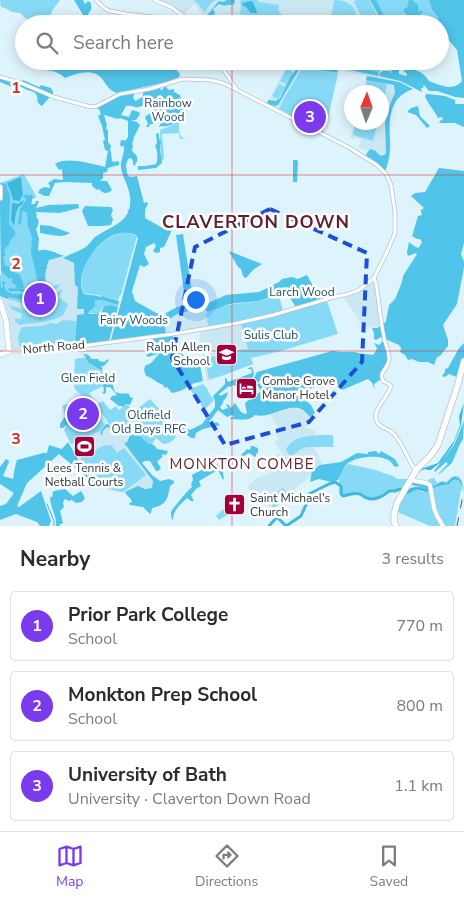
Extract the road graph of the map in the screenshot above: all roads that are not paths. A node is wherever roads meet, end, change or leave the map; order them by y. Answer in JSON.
{"nodes":[{"id":1,"x":96,"y":0,"type":"edge"},
{"id":2,"x":154,"y":0,"type":"edge"},
{"id":3,"x":136,"y":15,"type":"edge"},
{"id":4,"x":182,"y":15,"type":"edge"},
{"id":5,"x":223,"y":70,"type":"edge"},
{"id":6,"x":0,"y":77,"type":"edge"},
{"id":7,"x":233,"y":88,"type":"junction"},
{"id":8,"x":0,"y":187,"type":"edge"},
{"id":9,"x":0,"y":198,"type":"edge"},
{"id":10,"x":374,"y":278,"type":"junction"},
{"id":11,"x":0,"y":301,"type":"edge"},
{"id":12,"x":9,"y":351,"type":"junction"},
{"id":13,"x":0,"y":355,"type":"edge"},
{"id":14,"x":464,"y":361,"type":"edge"},
{"id":15,"x":416,"y":470,"type":"junction"},
{"id":16,"x":411,"y":480,"type":"junction"},
{"id":17,"x":395,"y":524,"type":"edge"},
{"id":18,"x":443,"y":526,"type":"edge"}],
"edges":[{"from":1,"to":3,"type":"street"},
{"from":2,"to":4,"type":"street"},
{"from":5,"to":7,"type":"street"},
{"from":6,"to":7,"type":"street"},
{"from":7,"to":10,"type":"street"},
{"from":8,"to":9,"type":"main road"},
{"from":10,"to":12,"type":"street","name":"North Road"},
{"from":10,"to":15,"type":"street"},
{"from":11,"to":12,"type":"main road"},
{"from":12,"to":13,"type":"main road","name":"North Road"},
{"from":14,"to":15,"type":"highway"},
{"from":15,"to":16,"type":"highway"},
{"from":16,"to":17,"type":"highway"},
{"from":16,"to":18,"type":"main road"}]}
